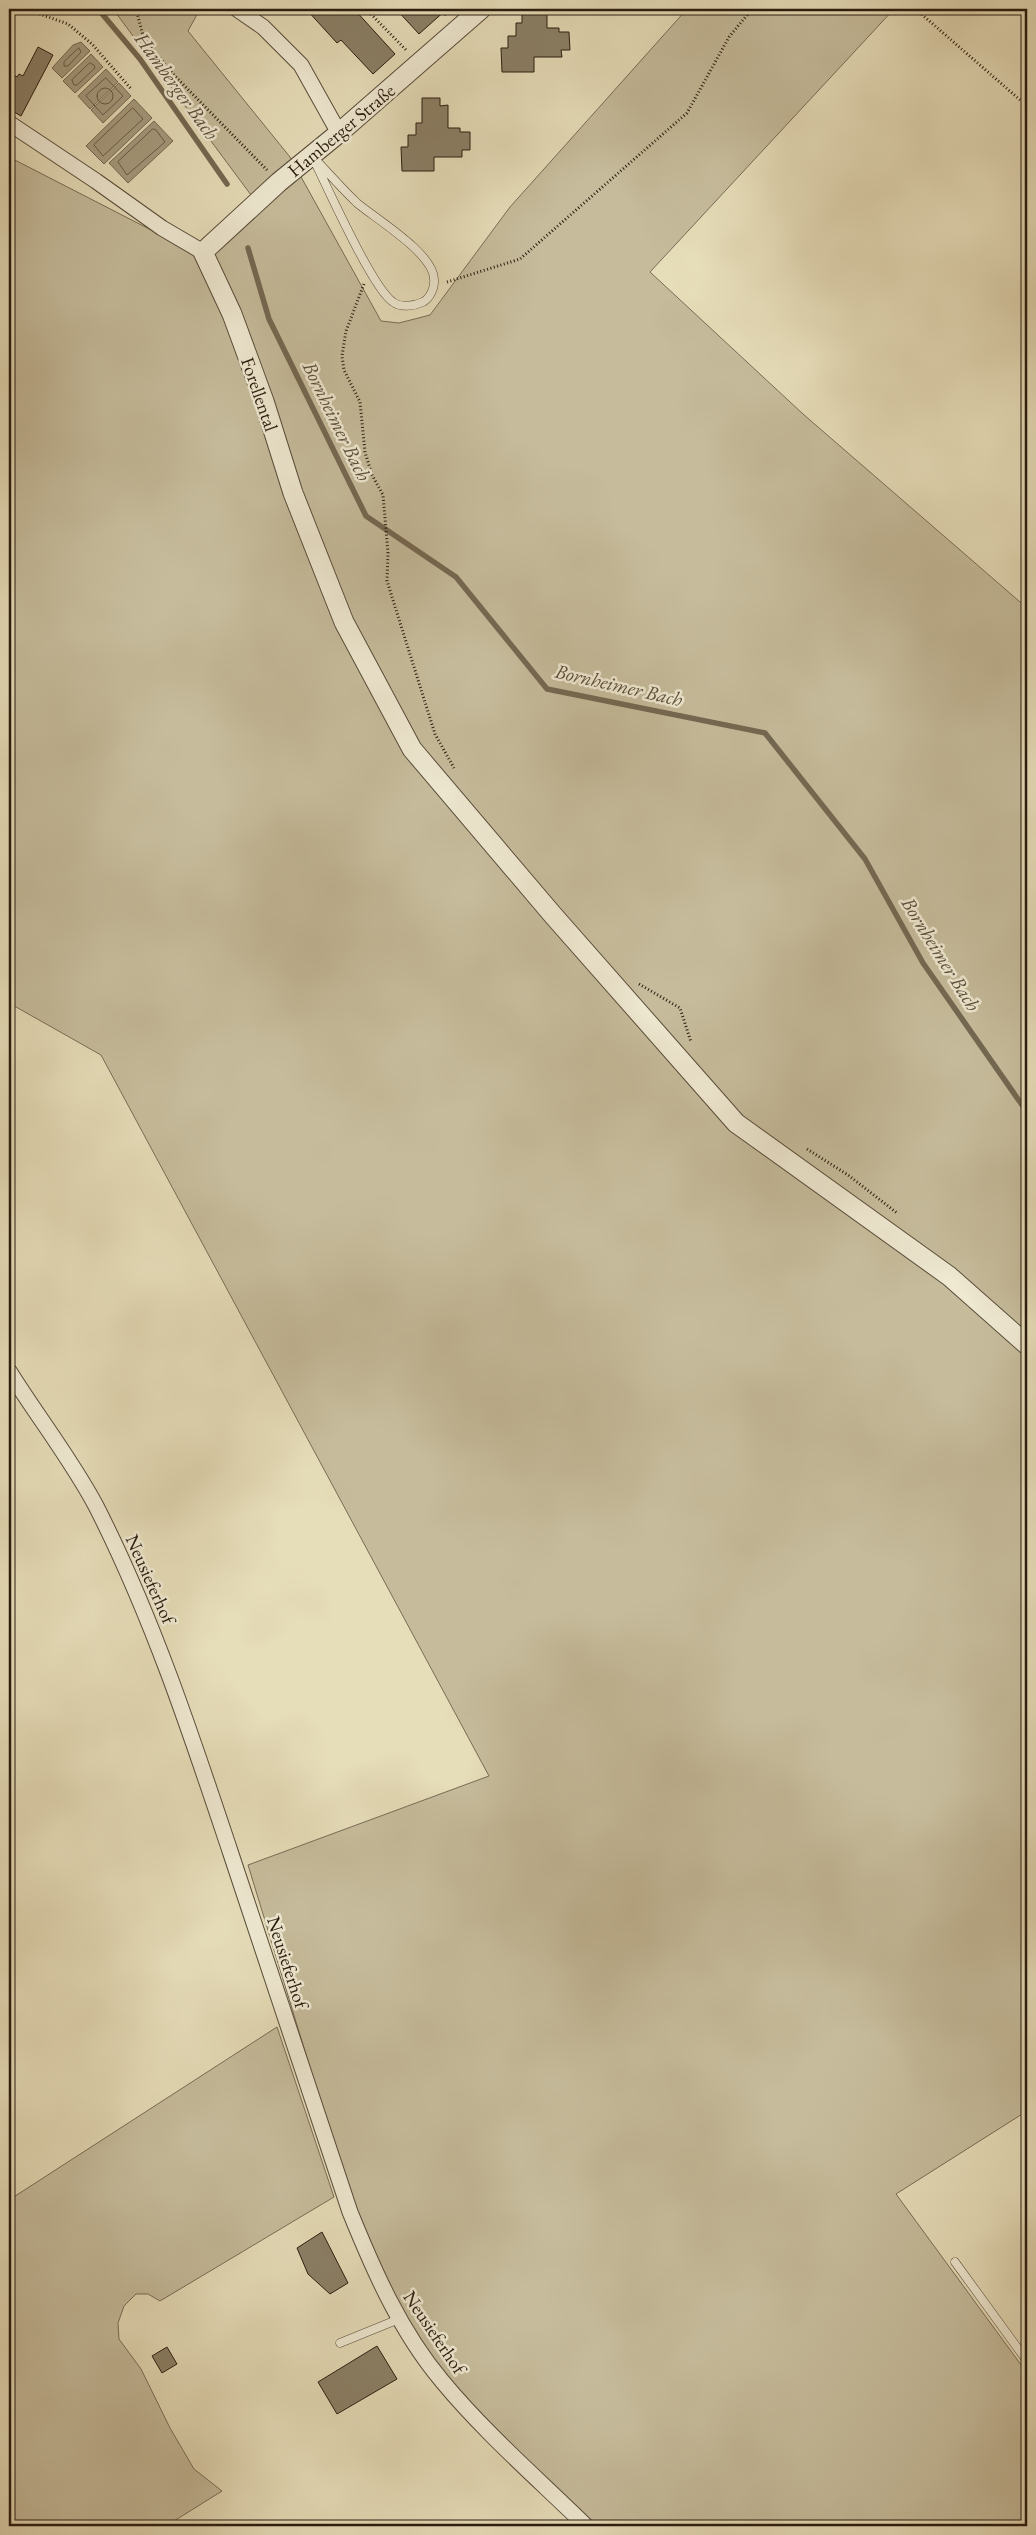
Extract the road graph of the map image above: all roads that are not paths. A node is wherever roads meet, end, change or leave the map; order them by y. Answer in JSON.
{"nodes":[{"id":1,"x":237,"y":9,"type":"edge"},
{"id":2,"x":481,"y":9,"type":"edge"},
{"id":3,"x":9,"y":123,"type":"edge"},
{"id":4,"x":339,"y":133,"type":"junction"},
{"id":5,"x":312,"y":156,"type":"junction"},
{"id":6,"x":203,"y":252,"type":"junction"},
{"id":7,"x":1027,"y":1345,"type":"edge"},
{"id":8,"x":9,"y":1372,"type":"edge"},
{"id":9,"x":955,"y":2262,"type":"dead end"},
{"id":10,"x":399,"y":2319,"type":"junction"},
{"id":11,"x":340,"y":2343,"type":"dead end"},
{"id":12,"x":1027,"y":2361,"type":"edge"},
{"id":13,"x":586,"y":2526,"type":"edge"}],
"edges":[{"from":1,"to":4,"type":"street"},
{"from":2,"to":4,"type":"street","name":"Hamberger Straße"},
{"from":3,"to":6,"type":"street"},
{"from":4,"to":5,"type":"street","name":"Hamberger Straße"},
{"from":5,"to":5,"type":"lane"},
{"from":5,"to":6,"type":"street","name":"Hamberger Straße"},
{"from":6,"to":7,"type":"street","name":"Forellental"},
{"from":8,"to":10,"type":"street","name":"Neusieferhof"},
{"from":9,"to":12,"type":"lane"},
{"from":10,"to":11,"type":"lane"},
{"from":10,"to":13,"type":"street","name":"Neusieferhof"}]}
